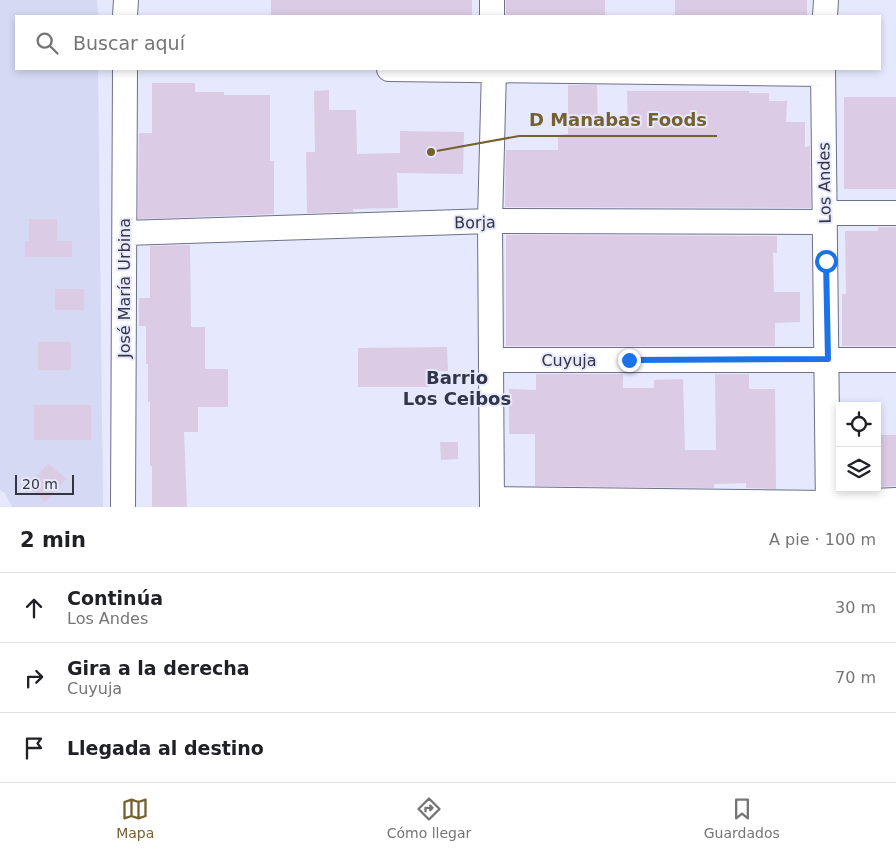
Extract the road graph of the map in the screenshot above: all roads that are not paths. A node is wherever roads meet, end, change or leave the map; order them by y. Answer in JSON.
{"nodes":[{"id":1,"x":126,"y":0,"type":"edge"},
{"id":2,"x":492,"y":0,"type":"edge"},
{"id":3,"x":826,"y":0,"type":"edge"},
{"id":4,"x":126,"y":15,"type":"edge"},
{"id":5,"x":492,"y":15,"type":"edge"},
{"id":6,"x":825,"y":15,"type":"edge"},
{"id":7,"x":125,"y":70,"type":"edge"},
{"id":8,"x":494,"y":70,"type":"edge"},
{"id":9,"x":658,"y":70,"type":"edge"},
{"id":10,"x":823,"y":71,"type":"edge"},
{"id":11,"x":896,"y":213,"type":"edge"},
{"id":12,"x":825,"y":217,"type":"junction"},
{"id":13,"x":490,"y":221,"type":"junction"},
{"id":14,"x":124,"y":233,"type":"junction"},
{"id":15,"x":828,"y":359,"type":"junction"},
{"id":16,"x":491,"y":360,"type":"junction"},
{"id":17,"x":896,"y":360,"type":"edge"},
{"id":18,"x":896,"y":500,"type":"edge"},
{"id":19,"x":492,"y":503,"type":"edge"},
{"id":20,"x":828,"y":505,"type":"edge"},
{"id":21,"x":123,"y":507,"type":"edge"}],
"edges":[{"from":1,"to":4,"type":"street"},
{"from":2,"to":5,"type":"street"},
{"from":3,"to":6,"type":"street"},
{"from":7,"to":14,"type":"street","name":"José María Urbina"},
{"from":8,"to":13,"type":"street"},
{"from":9,"to":10,"type":"street"},
{"from":10,"to":12,"type":"street","name":"Los Andes"},
{"from":11,"to":12,"type":"street","name":"Borja"},
{"from":12,"to":13,"type":"street","name":"Borja"},
{"from":12,"to":15,"type":"street","name":"Los Andes"},
{"from":13,"to":14,"type":"street","name":"Borja"},
{"from":13,"to":16,"type":"street"},
{"from":14,"to":21,"type":"street","name":"José María Urbina"},
{"from":15,"to":16,"type":"street","name":"Cuyuja"},
{"from":15,"to":17,"type":"street","name":"Cuyuja"},
{"from":15,"to":20,"type":"street","name":"Los Andes"},
{"from":16,"to":19,"type":"street"},
{"from":18,"to":20,"type":"street"},
{"from":19,"to":20,"type":"street"}]}
